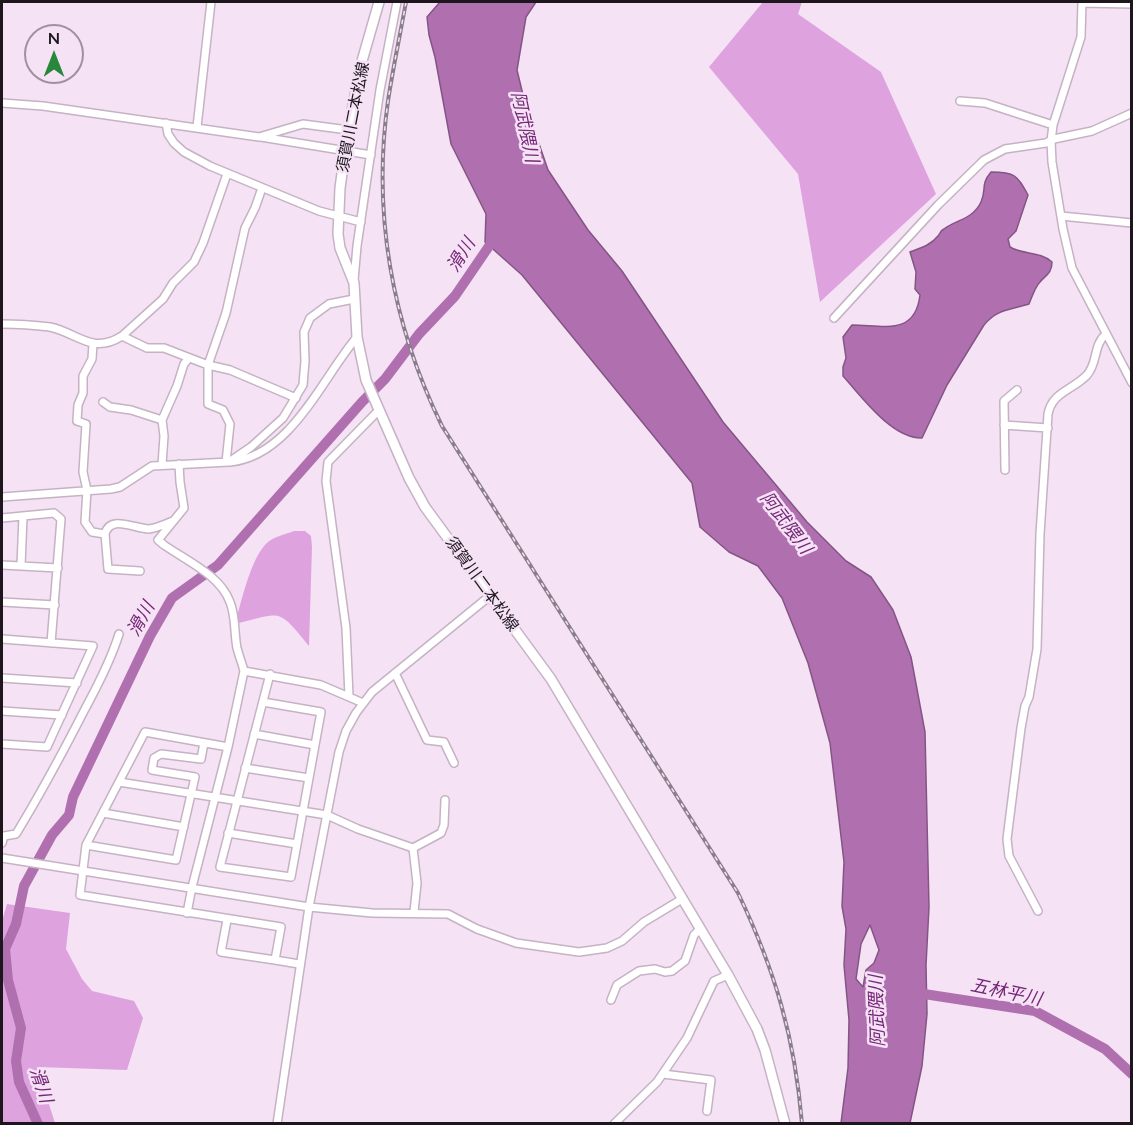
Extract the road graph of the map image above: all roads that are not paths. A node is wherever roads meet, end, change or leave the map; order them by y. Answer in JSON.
{"nodes":[{"id":1,"x":211,"y":2,"type":"edge"},
{"id":2,"x":379,"y":2,"type":"edge"},
{"id":3,"x":397,"y":2,"type":"edge"},
{"id":4,"x":1082,"y":2,"type":"edge"},
{"id":5,"x":1131,"y":4,"type":"edge"},
{"id":6,"x":960,"y":101,"type":"dead end"},
{"id":7,"x":2,"y":103,"type":"edge"},
{"id":8,"x":1131,"y":113,"type":"edge"},
{"id":9,"x":166,"y":123,"type":"junction"},
{"id":10,"x":1053,"y":125,"type":"junction"},
{"id":11,"x":197,"y":127,"type":"junction"},
{"id":12,"x":348,"y":130,"type":"junction"},
{"id":13,"x":259,"y":137,"type":"junction"},
{"id":14,"x":1051,"y":141,"type":"junction"},
{"id":15,"x":346,"y":151,"type":"junction"},
{"id":16,"x":371,"y":155,"type":"junction"},
{"id":17,"x":227,"y":174,"type":"junction"},
{"id":18,"x":262,"y":188,"type":"junction"},
{"id":19,"x":338,"y":216,"type":"junction"},
{"id":20,"x":1061,"y":216,"type":"junction"},
{"id":21,"x":361,"y":222,"type":"junction"},
{"id":22,"x":1131,"y":223,"type":"edge"},
{"id":23,"x":354,"y":283,"type":"junction"},
{"id":24,"x":354,"y":299,"type":"junction"},
{"id":25,"x":834,"y":318,"type":"dead end"},
{"id":26,"x":2,"y":324,"type":"edge"},
{"id":27,"x":1106,"y":334,"type":"junction"},
{"id":28,"x":122,"y":336,"type":"junction"},
{"id":29,"x":357,"y":337,"type":"junction"},
{"id":30,"x":93,"y":344,"type":"junction"},
{"id":31,"x":189,"y":358,"type":"junction"},
{"id":32,"x":208,"y":365,"type":"junction"},
{"id":33,"x":1131,"y":382,"type":"edge"},
{"id":34,"x":1017,"y":390,"type":"dead end"},
{"id":35,"x":296,"y":398,"type":"junction"},
{"id":36,"x":103,"y":402,"type":"dead end"},
{"id":37,"x":378,"y":408,"type":"junction"},
{"id":38,"x":162,"y":420,"type":"junction"},
{"id":39,"x":1004,"y":425,"type":"junction"},
{"id":40,"x":1048,"y":428,"type":"junction"},
{"id":41,"x":227,"y":462,"type":"junction"},
{"id":42,"x":179,"y":464,"type":"junction"},
{"id":43,"x":162,"y":465,"type":"junction"},
{"id":44,"x":1005,"y":470,"type":"dead end"},
{"id":45,"x":87,"y":490,"type":"junction"},
{"id":46,"x":2,"y":497,"type":"edge"},
{"id":47,"x":23,"y":516,"type":"junction"},
{"id":48,"x":2,"y":518,"type":"edge"},
{"id":49,"x":174,"y":521,"type":"junction"},
{"id":50,"x":105,"y":534,"type":"junction"},
{"id":51,"x":2,"y":565,"type":"edge"},
{"id":52,"x":21,"y":566,"type":"junction"},
{"id":53,"x":58,"y":568,"type":"junction"},
{"id":54,"x":140,"y":571,"type":"dead end"},
{"id":55,"x":491,"y":595,"type":"junction"},
{"id":56,"x":2,"y":602,"type":"edge"},
{"id":57,"x":55,"y":605,"type":"junction"},
{"id":58,"x":119,"y":634,"type":"dead end"},
{"id":59,"x":2,"y":639,"type":"edge"},
{"id":60,"x":51,"y":642,"type":"junction"},
{"id":61,"x":244,"y":671,"type":"junction"},
{"id":62,"x":395,"y":673,"type":"junction"},
{"id":63,"x":270,"y":674,"type":"junction"},
{"id":64,"x":2,"y":678,"type":"edge"},
{"id":65,"x":77,"y":683,"type":"junction"},
{"id":66,"x":349,"y":696,"type":"junction"},
{"id":67,"x":263,"y":702,"type":"junction"},
{"id":68,"x":363,"y":703,"type":"junction"},
{"id":69,"x":2,"y":711,"type":"edge"},
{"id":70,"x":62,"y":715,"type":"junction"},
{"id":71,"x":254,"y":734,"type":"junction"},
{"id":72,"x":204,"y":743,"type":"junction"},
{"id":73,"x":2,"y":744,"type":"edge"},
{"id":74,"x":315,"y":745,"type":"junction"},
{"id":75,"x":228,"y":747,"type":"junction"},
{"id":76,"x":454,"y":763,"type":"dead end"},
{"id":77,"x":245,"y":768,"type":"junction"},
{"id":78,"x":309,"y":777,"type":"junction"},
{"id":79,"x":119,"y":782,"type":"junction"},
{"id":80,"x":192,"y":794,"type":"junction"},
{"id":81,"x":214,"y":798,"type":"junction"},
{"id":82,"x":445,"y":800,"type":"dead end"},
{"id":83,"x":236,"y":801,"type":"junction"},
{"id":84,"x":303,"y":812,"type":"junction"},
{"id":85,"x":103,"y":813,"type":"junction"},
{"id":86,"x":327,"y":815,"type":"junction"},
{"id":87,"x":184,"y":827,"type":"junction"},
{"id":88,"x":228,"y":833,"type":"junction"},
{"id":89,"x":2,"y":838,"type":"edge"},
{"id":90,"x":297,"y":844,"type":"junction"},
{"id":91,"x":86,"y":845,"type":"junction"},
{"id":92,"x":412,"y":848,"type":"junction"},
{"id":93,"x":2,"y":858,"type":"edge"},
{"id":94,"x":84,"y":870,"type":"junction"},
{"id":95,"x":192,"y":887,"type":"junction"},
{"id":96,"x":682,"y":899,"type":"junction"},
{"id":97,"x":309,"y":907,"type":"junction"},
{"id":98,"x":1038,"y":911,"type":"dead end"},
{"id":99,"x":414,"y":912,"type":"junction"},
{"id":100,"x":187,"y":913,"type":"junction"},
{"id":101,"x":227,"y":920,"type":"junction"},
{"id":102,"x":700,"y":929,"type":"junction"},
{"id":103,"x":275,"y":960,"type":"junction"},
{"id":104,"x":299,"y":964,"type":"junction"},
{"id":105,"x":728,"y":975,"type":"junction"},
{"id":106,"x":611,"y":1000,"type":"dead end"},
{"id":107,"x":663,"y":1074,"type":"junction"},
{"id":108,"x":707,"y":1112,"type":"dead end"},
{"id":109,"x":277,"y":1124,"type":"edge"},
{"id":110,"x":614,"y":1124,"type":"edge"},
{"id":111,"x":785,"y":1124,"type":"edge"}],
"edges":[{"from":1,"to":11,"type":"street"},
{"from":2,"to":12,"type":"main road","name":"須賀川二本松線"},
{"from":3,"to":16,"type":"street"},
{"from":4,"to":5,"type":"street"},
{"from":4,"to":10,"type":"street"},
{"from":6,"to":10,"type":"street"},
{"from":7,"to":9,"type":"street"},
{"from":8,"to":14,"type":"street"},
{"from":9,"to":11,"type":"street"},
{"from":9,"to":17,"type":"street"},
{"from":10,"to":14,"type":"street"},
{"from":11,"to":13,"type":"street"},
{"from":12,"to":13,"type":"street"},
{"from":12,"to":15,"type":"main road","name":"須賀川二本松線"},
{"from":13,"to":15,"type":"street"},
{"from":14,"to":20,"type":"street"},
{"from":14,"to":25,"type":"street"},
{"from":15,"to":16,"type":"street"},
{"from":15,"to":19,"type":"main road","name":"須賀川二本松線"},
{"from":16,"to":21,"type":"street"},
{"from":17,"to":18,"type":"street"},
{"from":17,"to":28,"type":"street"},
{"from":18,"to":19,"type":"street"},
{"from":18,"to":32,"type":"street"},
{"from":19,"to":21,"type":"street"},
{"from":19,"to":23,"type":"main road","name":"須賀川二本松線"},
{"from":20,"to":22,"type":"street"},
{"from":20,"to":27,"type":"street"},
{"from":21,"to":23,"type":"street"},
{"from":23,"to":24,"type":"main road","name":"須賀川二本松線"},
{"from":24,"to":29,"type":"main road","name":"須賀川二本松線"},
{"from":24,"to":35,"type":"street"},
{"from":26,"to":30,"type":"street"},
{"from":27,"to":33,"type":"street"},
{"from":27,"to":40,"type":"street"},
{"from":28,"to":30,"type":"street"},
{"from":28,"to":31,"type":"street"},
{"from":29,"to":37,"type":"main road","name":"須賀川二本松線"},
{"from":29,"to":41,"type":"street"},
{"from":30,"to":45,"type":"street"},
{"from":31,"to":32,"type":"street"},
{"from":31,"to":38,"type":"street"},
{"from":32,"to":35,"type":"street"},
{"from":32,"to":41,"type":"street"},
{"from":34,"to":39,"type":"street"},
{"from":35,"to":41,"type":"street"},
{"from":36,"to":38,"type":"street"},
{"from":37,"to":55,"type":"main road","name":"須賀川二本松線"},
{"from":37,"to":66,"type":"street"},
{"from":38,"to":43,"type":"street"},
{"from":39,"to":40,"type":"street"},
{"from":39,"to":44,"type":"street"},
{"from":40,"to":98,"type":"street"},
{"from":41,"to":42,"type":"street"},
{"from":42,"to":43,"type":"street"},
{"from":42,"to":49,"type":"street"},
{"from":43,"to":45,"type":"street"},
{"from":45,"to":46,"type":"street"},
{"from":45,"to":50,"type":"street"},
{"from":47,"to":48,"type":"street"},
{"from":47,"to":52,"type":"street"},
{"from":47,"to":53,"type":"street"},
{"from":49,"to":50,"type":"street"},
{"from":49,"to":61,"type":"street"},
{"from":50,"to":54,"type":"street"},
{"from":51,"to":52,"type":"street"},
{"from":52,"to":53,"type":"street"},
{"from":53,"to":57,"type":"street"},
{"from":55,"to":62,"type":"street"},
{"from":55,"to":96,"type":"main road","name":"須賀川二本松線"},
{"from":56,"to":57,"type":"street"},
{"from":57,"to":60,"type":"street"},
{"from":58,"to":89,"type":"street"},
{"from":59,"to":60,"type":"street"},
{"from":60,"to":65,"type":"street"},
{"from":61,"to":63,"type":"street"},
{"from":61,"to":75,"type":"street"},
{"from":62,"to":68,"type":"street"},
{"from":62,"to":76,"type":"street"},
{"from":63,"to":66,"type":"street"},
{"from":63,"to":67,"type":"street"},
{"from":64,"to":65,"type":"street"},
{"from":65,"to":70,"type":"street"},
{"from":66,"to":68,"type":"street"},
{"from":67,"to":71,"type":"street"},
{"from":67,"to":74,"type":"street"},
{"from":68,"to":86,"type":"street"},
{"from":69,"to":70,"type":"street"},
{"from":70,"to":73,"type":"street"},
{"from":71,"to":74,"type":"street"},
{"from":71,"to":77,"type":"street"},
{"from":72,"to":75,"type":"street"},
{"from":72,"to":79,"type":"street"},
{"from":72,"to":80,"type":"street"},
{"from":74,"to":78,"type":"street"},
{"from":75,"to":81,"type":"street"},
{"from":77,"to":78,"type":"street"},
{"from":77,"to":83,"type":"street"},
{"from":78,"to":84,"type":"street"},
{"from":79,"to":80,"type":"street"},
{"from":79,"to":85,"type":"street"},
{"from":80,"to":81,"type":"street"},
{"from":80,"to":87,"type":"street"},
{"from":81,"to":83,"type":"street"},
{"from":81,"to":95,"type":"street"},
{"from":82,"to":92,"type":"street"},
{"from":83,"to":84,"type":"street"},
{"from":83,"to":88,"type":"street"},
{"from":84,"to":86,"type":"street"},
{"from":84,"to":90,"type":"street"},
{"from":85,"to":87,"type":"street"},
{"from":85,"to":91,"type":"street"},
{"from":86,"to":92,"type":"street"},
{"from":86,"to":97,"type":"street"},
{"from":87,"to":91,"type":"street"},
{"from":88,"to":90,"type":"street"},
{"from":88,"to":90,"type":"street"},
{"from":91,"to":94,"type":"street"},
{"from":92,"to":99,"type":"street"},
{"from":93,"to":94,"type":"street"},
{"from":94,"to":95,"type":"street"},
{"from":94,"to":100,"type":"street"},
{"from":95,"to":97,"type":"street"},
{"from":95,"to":100,"type":"street"},
{"from":96,"to":99,"type":"street"},
{"from":96,"to":102,"type":"main road","name":"須賀川二本松線"},
{"from":97,"to":99,"type":"street"},
{"from":97,"to":104,"type":"street"},
{"from":100,"to":101,"type":"street"},
{"from":101,"to":103,"type":"street"},
{"from":101,"to":103,"type":"street"},
{"from":102,"to":105,"type":"main road","name":"須賀川二本松線"},
{"from":102,"to":106,"type":"street"},
{"from":103,"to":104,"type":"street"},
{"from":104,"to":109,"type":"street"},
{"from":105,"to":107,"type":"street"},
{"from":105,"to":111,"type":"main road","name":"須賀川二本松線"},
{"from":107,"to":108,"type":"street"},
{"from":107,"to":110,"type":"street"}]}
